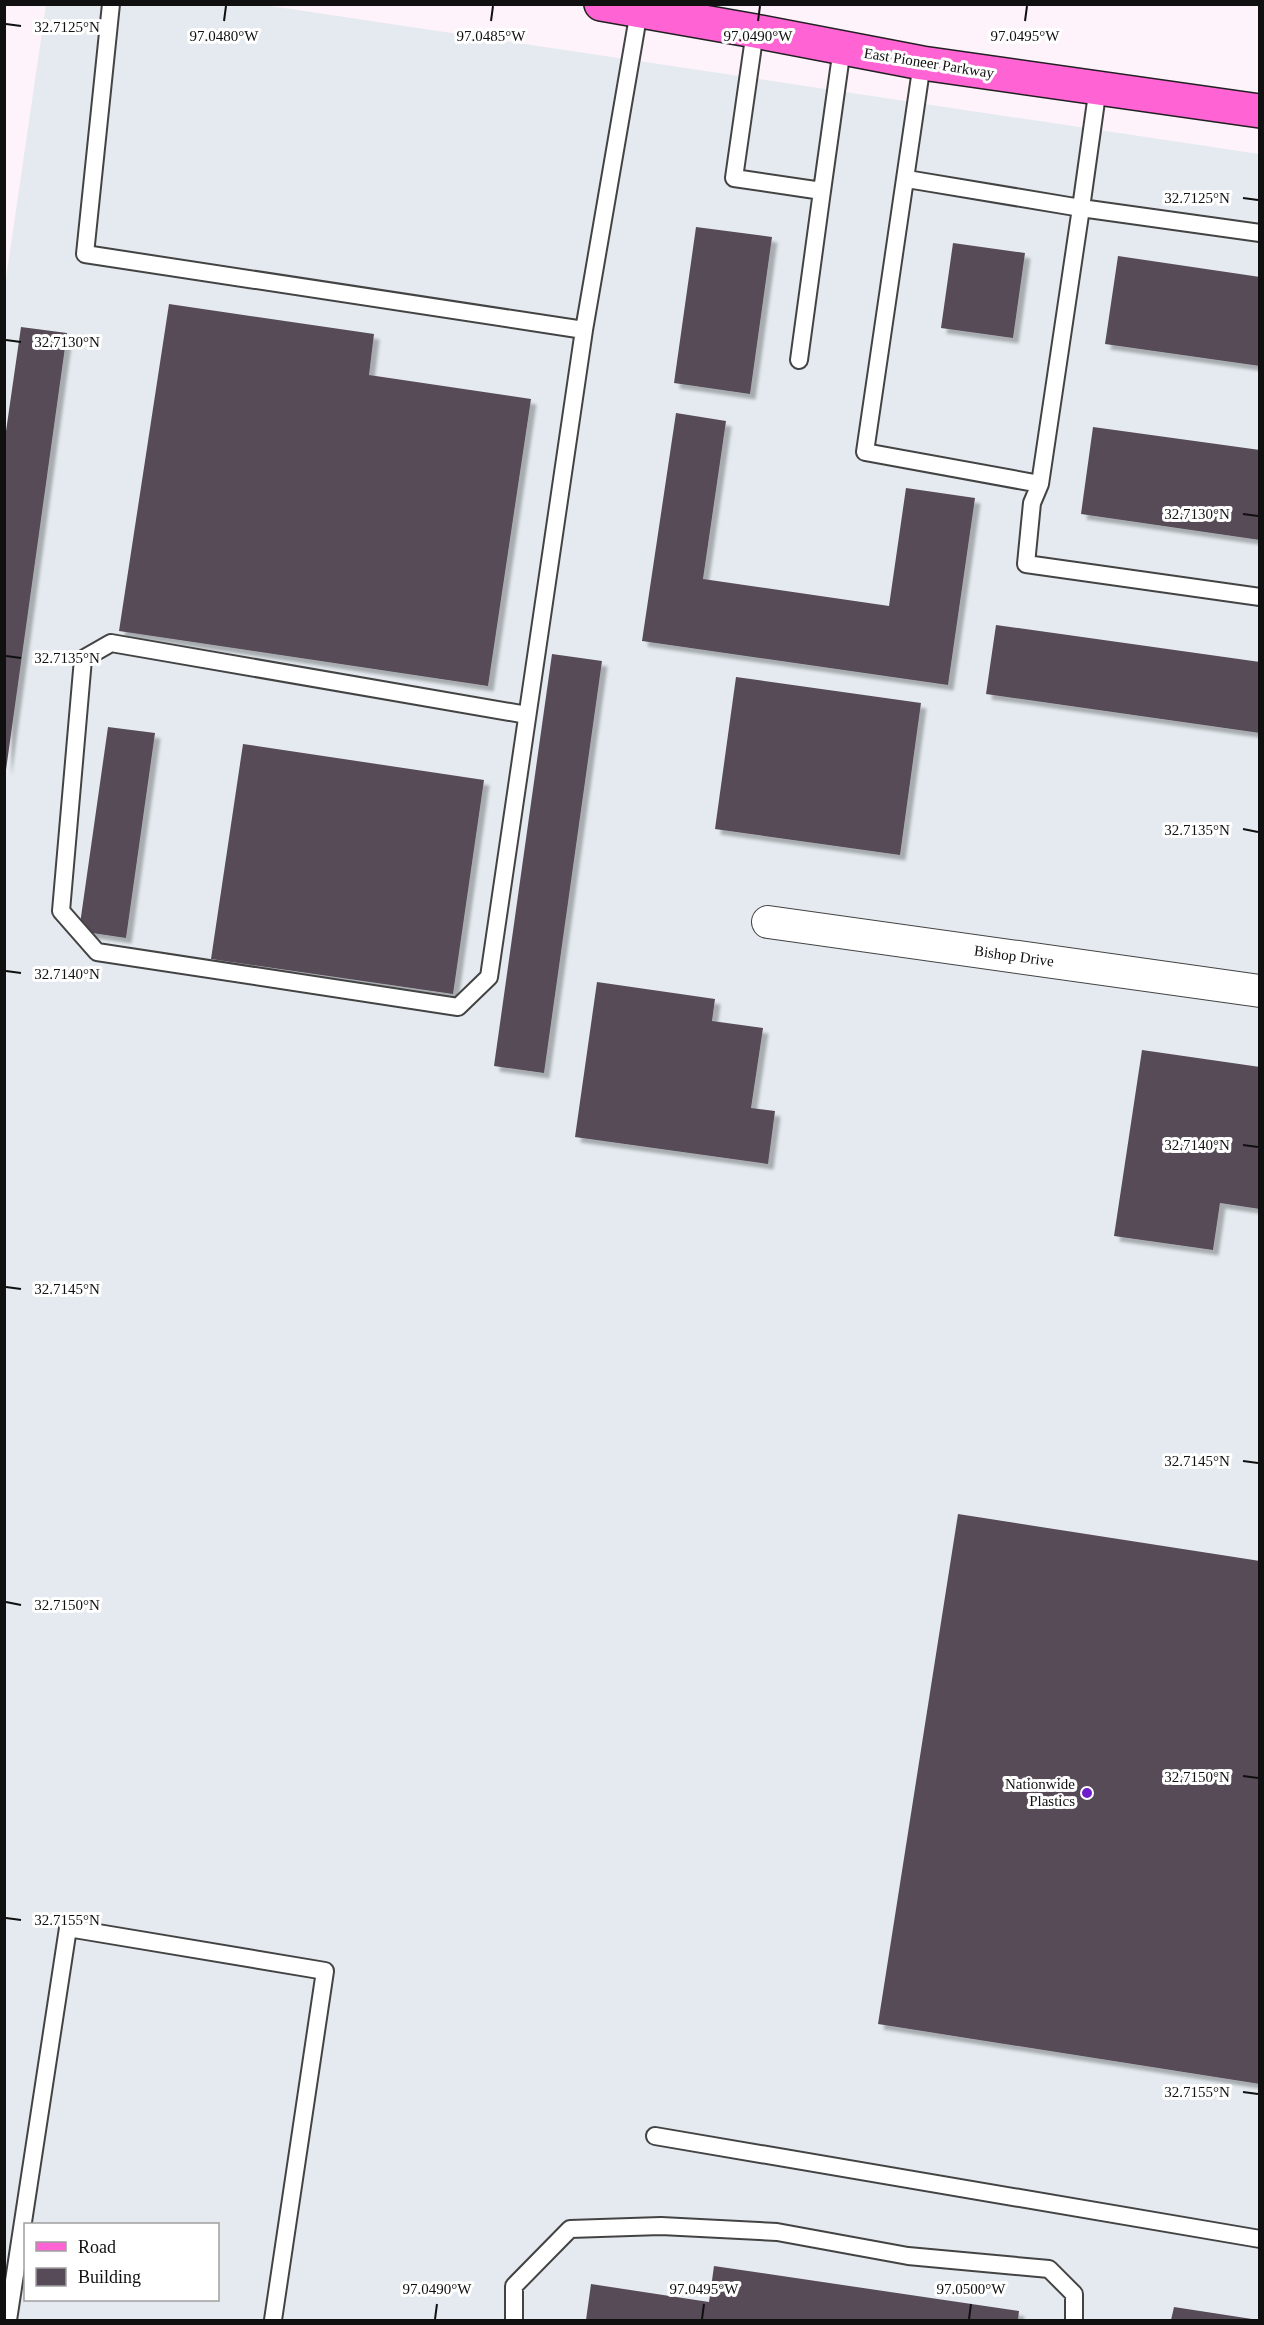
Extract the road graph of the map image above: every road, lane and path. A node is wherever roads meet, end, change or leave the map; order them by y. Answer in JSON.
{"nodes":[{"id":1,"x":111,"y":4,"type":"edge"},
{"id":2,"x":601,"y":4,"type":"edge"},
{"id":3,"x":638,"y":8,"type":"edge"},
{"id":4,"x":755,"y":31,"type":"junction"},
{"id":5,"x":842,"y":48,"type":"junction"},
{"id":6,"x":922,"y":63,"type":"junction"},
{"id":7,"x":1098,"y":87,"type":"junction"},
{"id":8,"x":1260,"y":111,"type":"edge"},
{"id":9,"x":906,"y":179,"type":"junction"},
{"id":10,"x":822,"y":191,"type":"junction"},
{"id":11,"x":1081,"y":208,"type":"junction"},
{"id":12,"x":1260,"y":233,"type":"edge"},
{"id":13,"x":584,"y":330,"type":"junction"},
{"id":14,"x":799,"y":360,"type":"dead end"},
{"id":15,"x":1040,"y":484,"type":"junction"},
{"id":16,"x":1260,"y":597,"type":"edge"},
{"id":17,"x":527,"y":715,"type":"junction"},
{"id":18,"x":768,"y":922,"type":"dead end"},
{"id":19,"x":1260,"y":991,"type":"edge"},
{"id":20,"x":655,"y":2136,"type":"dead end"},
{"id":21,"x":1260,"y":2239,"type":"edge"},
{"id":22,"x":8,"y":2320,"type":"edge"},
{"id":23,"x":273,"y":2320,"type":"edge"},
{"id":24,"x":514,"y":2320,"type":"edge"},
{"id":25,"x":1074,"y":2320,"type":"edge"}],
"edges":[{"from":1,"to":13,"type":"lane"},
{"from":2,"to":3,"type":"main road","name":"East Pioneer Parkway"},
{"from":3,"to":4,"type":"main road","name":"East Pioneer Parkway"},
{"from":3,"to":13,"type":"lane"},
{"from":4,"to":5,"type":"main road","name":"East Pioneer Parkway"},
{"from":4,"to":10,"type":"lane"},
{"from":5,"to":6,"type":"main road","name":"East Pioneer Parkway"},
{"from":5,"to":10,"type":"lane"},
{"from":6,"to":7,"type":"main road","name":"East Pioneer Parkway"},
{"from":6,"to":9,"type":"lane"},
{"from":7,"to":8,"type":"main road","name":"East Pioneer Parkway"},
{"from":7,"to":11,"type":"lane"},
{"from":9,"to":11,"type":"lane"},
{"from":9,"to":15,"type":"lane"},
{"from":10,"to":14,"type":"lane"},
{"from":11,"to":12,"type":"lane"},
{"from":11,"to":15,"type":"lane"},
{"from":13,"to":17,"type":"lane"},
{"from":15,"to":16,"type":"lane"},
{"from":17,"to":17,"type":"lane"},
{"from":18,"to":19,"type":"street","name":"Bishop Drive"},
{"from":20,"to":21,"type":"lane"},
{"from":22,"to":23,"type":"lane"},
{"from":24,"to":25,"type":"lane"}]}
